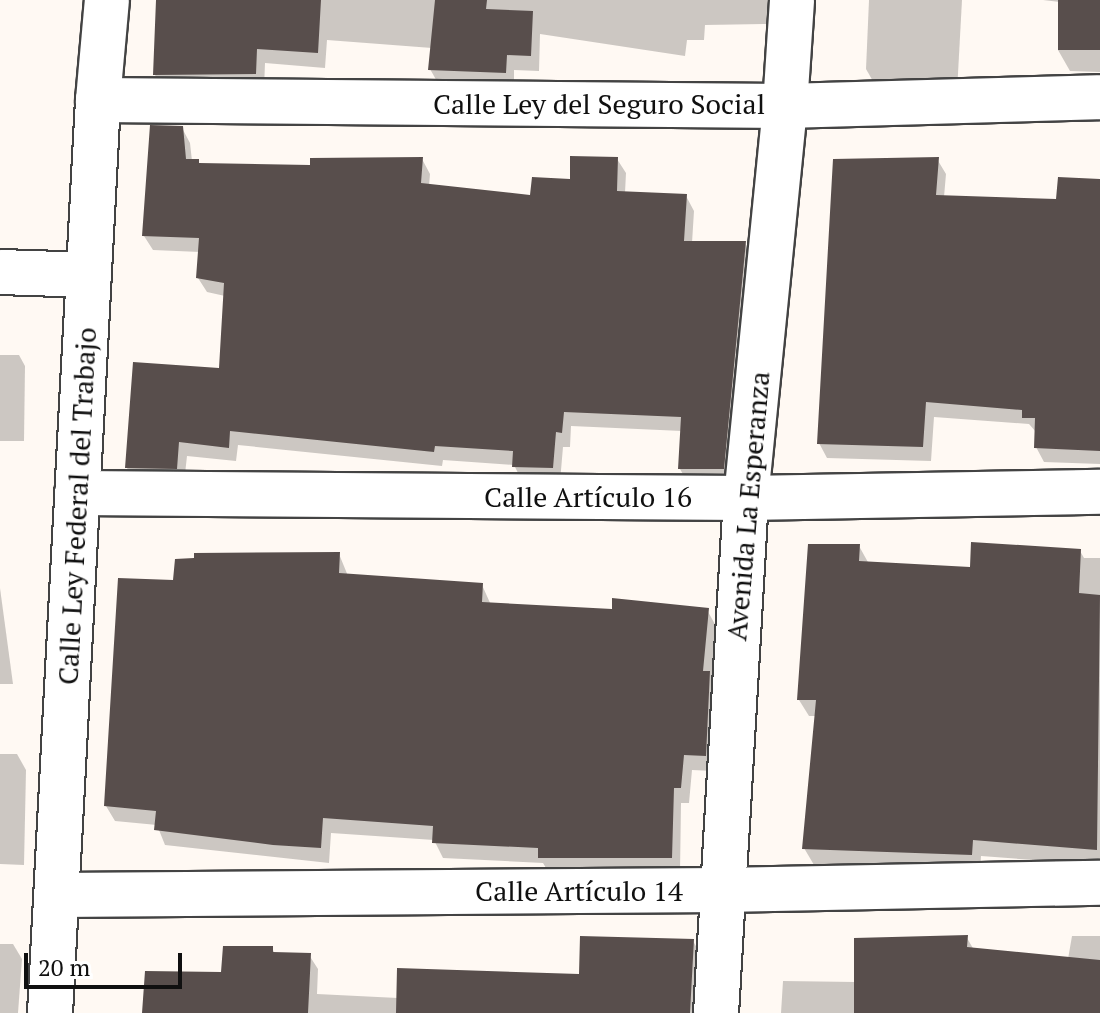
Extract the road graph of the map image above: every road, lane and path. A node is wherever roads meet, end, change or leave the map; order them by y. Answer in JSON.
{"nodes":[{"id":1,"x":107,"y":0,"type":"edge"},
{"id":2,"x":792,"y":0,"type":"edge"},
{"id":3,"x":1100,"y":97,"type":"edge"},
{"id":4,"x":98,"y":100,"type":"junction"},
{"id":5,"x":785,"y":106,"type":"junction"},
{"id":6,"x":0,"y":272,"type":"edge"},
{"id":7,"x":89,"y":275,"type":"junction"},
{"id":8,"x":1100,"y":492,"type":"edge"},
{"id":9,"x":77,"y":493,"type":"junction"},
{"id":10,"x":746,"y":498,"type":"junction"},
{"id":11,"x":1100,"y":883,"type":"edge"},
{"id":12,"x":722,"y":890,"type":"junction"},
{"id":13,"x":57,"y":895,"type":"junction"},
{"id":14,"x":50,"y":1013,"type":"edge"},
{"id":15,"x":716,"y":1013,"type":"edge"}],
"edges":[{"from":1,"to":4,"type":"street","name":"Calle Ley Federal del Trabajo"},
{"from":2,"to":5,"type":"street","name":"Avenida La Esperanza"},
{"from":3,"to":5,"type":"street","name":"Calle Ley del Seguro Social"},
{"from":4,"to":5,"type":"street","name":"Calle Ley del Seguro Social"},
{"from":4,"to":7,"type":"street","name":"Calle Ley Federal del Trabajo"},
{"from":5,"to":10,"type":"street","name":"Avenida La Esperanza"},
{"from":6,"to":7,"type":"street"},
{"from":7,"to":9,"type":"street","name":"Calle Ley Federal del Trabajo"},
{"from":8,"to":10,"type":"street","name":"Calle Artículo 16"},
{"from":9,"to":10,"type":"street","name":"Calle Artículo 16"},
{"from":9,"to":13,"type":"street","name":"Calle Ley Federal del Trabajo"},
{"from":10,"to":12,"type":"street","name":"Avenida La Esperanza"},
{"from":11,"to":12,"type":"street","name":"Calle Artículo 14"},
{"from":12,"to":13,"type":"street","name":"Calle Artículo 14"},
{"from":12,"to":15,"type":"street","name":"Avenida La Esperanza"},
{"from":13,"to":14,"type":"street","name":"Calle Ley Federal del Trabajo"}]}
